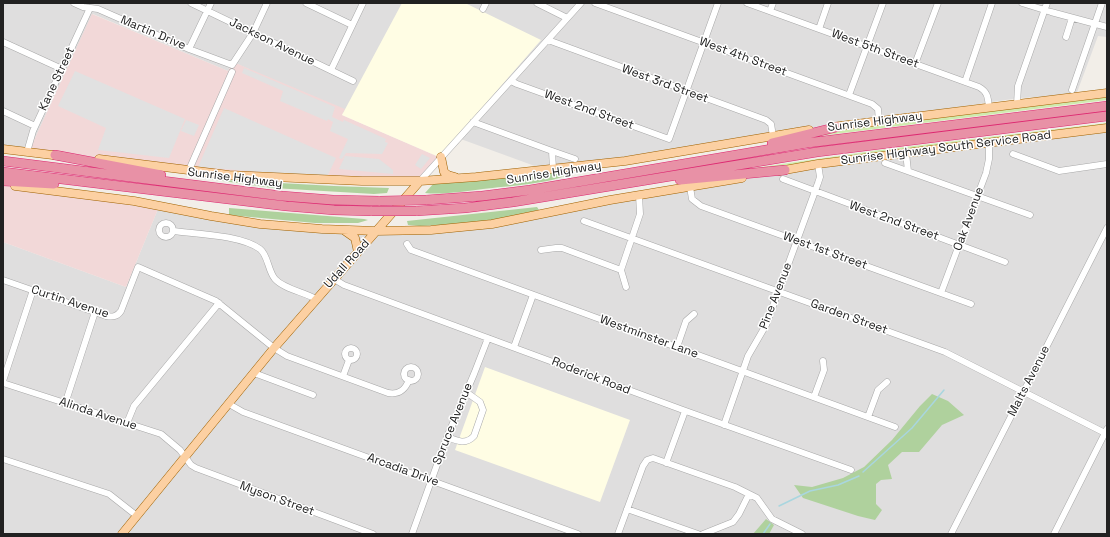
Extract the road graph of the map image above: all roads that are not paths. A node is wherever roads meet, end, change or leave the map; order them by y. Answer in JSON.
{"nodes":[{"id":1,"x":74,"y":3,"type":"edge"},
{"id":2,"x":191,"y":3,"type":"edge"},
{"id":3,"x":212,"y":3,"type":"edge"},
{"id":4,"x":267,"y":3,"type":"edge"},
{"id":5,"x":306,"y":3,"type":"edge"},
{"id":6,"x":363,"y":3,"type":"edge"},
{"id":7,"x":537,"y":3,"type":"edge"},
{"id":8,"x":581,"y":3,"type":"edge"},
{"id":9,"x":595,"y":3,"type":"edge"},
{"id":10,"x":718,"y":3,"type":"edge"},
{"id":11,"x":747,"y":3,"type":"edge"},
{"id":12,"x":773,"y":3,"type":"edge"},
{"id":13,"x":828,"y":3,"type":"edge"},
{"id":14,"x":883,"y":3,"type":"edge"},
{"id":15,"x":938,"y":3,"type":"edge"},
{"id":16,"x":992,"y":3,"type":"edge"},
{"id":17,"x":1022,"y":3,"type":"edge"},
{"id":18,"x":1047,"y":3,"type":"edge"},
{"id":19,"x":1102,"y":3,"type":"edge"},
{"id":20,"x":90,"y":8,"type":"junction"},
{"id":21,"x":1044,"y":10,"type":"junction"},
{"id":22,"x":208,"y":11,"type":"junction"},
{"id":23,"x":770,"y":11,"type":"junction"},
{"id":24,"x":567,"y":18,"type":"junction"},
{"id":25,"x":1072,"y":18,"type":"junction"},
{"id":26,"x":1094,"y":24,"type":"junction"},
{"id":27,"x":352,"y":25,"type":"junction"},
{"id":28,"x":1107,"y":27,"type":"edge"},
{"id":29,"x":819,"y":29,"type":"junction"},
{"id":30,"x":253,"y":33,"type":"junction"},
{"id":31,"x":1066,"y":37,"type":"dead end"},
{"id":32,"x":548,"y":40,"type":"junction"},
{"id":33,"x":3,"y":42,"type":"edge"},
{"id":34,"x":704,"y":43,"type":"junction"},
{"id":35,"x":867,"y":46,"type":"junction"},
{"id":36,"x":190,"y":49,"type":"junction"},
{"id":37,"x":915,"y":64,"type":"junction"},
{"id":38,"x":62,"y":69,"type":"junction"},
{"id":39,"x":331,"y":70,"type":"junction"},
{"id":40,"x":232,"y":72,"type":"dead end"},
{"id":41,"x":353,"y":81,"type":"dead end"},
{"id":42,"x":511,"y":81,"type":"junction"},
{"id":43,"x":965,"y":82,"type":"junction"},
{"id":44,"x":1072,"y":90,"type":"dead end"},
{"id":45,"x":686,"y":91,"type":"junction"},
{"id":46,"x":1107,"y":93,"type":"edge"},
{"id":47,"x":849,"y":95,"type":"junction"},
{"id":48,"x":1017,"y":104,"type":"junction"},
{"id":49,"x":1107,"y":106,"type":"edge"},
{"id":50,"x":989,"y":108,"type":"junction"},
{"id":51,"x":3,"y":111,"type":"edge"},
{"id":52,"x":1107,"y":116,"type":"edge"},
{"id":53,"x":879,"y":121,"type":"junction"},
{"id":54,"x":473,"y":122,"type":"junction"},
{"id":55,"x":35,"y":126,"type":"junction"},
{"id":56,"x":837,"y":127,"type":"junction"},
{"id":57,"x":1107,"y":128,"type":"edge"},
{"id":58,"x":773,"y":136,"type":"junction"},
{"id":59,"x":989,"y":143,"type":"junction"},
{"id":60,"x":3,"y":149,"type":"edge"},
{"id":61,"x":552,"y":151,"type":"junction"},
{"id":62,"x":27,"y":152,"type":"junction"},
{"id":63,"x":906,"y":153,"type":"junction"},
{"id":64,"x":1013,"y":154,"type":"dead end"},
{"id":65,"x":54,"y":155,"type":"junction"},
{"id":66,"x":727,"y":156,"type":"junction"},
{"id":67,"x":441,"y":157,"type":"junction"},
{"id":68,"x":575,"y":159,"type":"dead end"},
{"id":69,"x":3,"y":162,"type":"edge"},
{"id":70,"x":885,"y":163,"type":"dead end"},
{"id":71,"x":818,"y":164,"type":"junction"},
{"id":72,"x":1107,"y":164,"type":"edge"},
{"id":73,"x":553,"y":169,"type":"junction"},
{"id":74,"x":189,"y":170,"type":"junction"},
{"id":75,"x":785,"y":170,"type":"junction"},
{"id":76,"x":908,"y":171,"type":"junction"},
{"id":77,"x":3,"y":172,"type":"edge"},
{"id":78,"x":460,"y":179,"type":"junction"},
{"id":79,"x":783,"y":179,"type":"dead end"},
{"id":80,"x":420,"y":181,"type":"junction"},
{"id":81,"x":3,"y":183,"type":"edge"},
{"id":82,"x":632,"y":183,"type":"junction"},
{"id":83,"x":121,"y":186,"type":"junction"},
{"id":84,"x":203,"y":186,"type":"junction"},
{"id":85,"x":690,"y":187,"type":"junction"},
{"id":86,"x":815,"y":192,"type":"junction"},
{"id":87,"x":639,"y":195,"type":"junction"},
{"id":88,"x":977,"y":196,"type":"junction"},
{"id":89,"x":1030,"y":215,"type":"dead end"},
{"id":90,"x":584,"y":221,"type":"dead end"},
{"id":91,"x":1107,"y":228,"type":"edge"},
{"id":92,"x":344,"y":230,"type":"junction"},
{"id":93,"x":173,"y":231,"type":"dead end"},
{"id":94,"x":376,"y":231,"type":"junction"},
{"id":95,"x":632,"y":239,"type":"junction"},
{"id":96,"x":796,"y":240,"type":"junction"},
{"id":97,"x":406,"y":244,"type":"dead end"},
{"id":98,"x":960,"y":245,"type":"junction"},
{"id":99,"x":542,"y":250,"type":"dead end"},
{"id":100,"x":358,"y":252,"type":"junction"},
{"id":101,"x":1005,"y":262,"type":"dead end"},
{"id":102,"x":621,"y":270,"type":"junction"},
{"id":103,"x":334,"y":279,"type":"junction"},
{"id":104,"x":3,"y":280,"type":"edge"},
{"id":105,"x":626,"y":287,"type":"dead end"},
{"id":106,"x":32,"y":290,"type":"junction"},
{"id":107,"x":778,"y":291,"type":"junction"},
{"id":108,"x":941,"y":293,"type":"junction"},
{"id":109,"x":533,"y":295,"type":"junction"},
{"id":110,"x":316,"y":299,"type":"junction"},
{"id":111,"x":219,"y":303,"type":"junction"},
{"id":112,"x":971,"y":304,"type":"dead end"},
{"id":113,"x":95,"y":312,"type":"junction"},
{"id":114,"x":694,"y":314,"type":"dead end"},
{"id":115,"x":488,"y":338,"type":"junction"},
{"id":116,"x":514,"y":347,"type":"junction"},
{"id":117,"x":677,"y":347,"type":"junction"},
{"id":118,"x":274,"y":348,"type":"junction"},
{"id":119,"x":349,"y":360,"type":"dead end"},
{"id":120,"x":822,"y":361,"type":"dead end"},
{"id":121,"x":743,"y":371,"type":"junction"},
{"id":122,"x":254,"y":373,"type":"junction"},
{"id":123,"x":343,"y":376,"type":"junction"},
{"id":124,"x":408,"y":380,"type":"dead end"},
{"id":125,"x":3,"y":382,"type":"edge"},
{"id":126,"x":887,"y":382,"type":"dead end"},
{"id":127,"x":466,"y":392,"type":"junction"},
{"id":128,"x":1023,"y":392,"type":"junction"},
{"id":129,"x":313,"y":395,"type":"dead end"},
{"id":130,"x":814,"y":397,"type":"junction"},
{"id":131,"x":65,"y":404,"type":"junction"},
{"id":132,"x":229,"y":404,"type":"junction"},
{"id":133,"x":685,"y":411,"type":"junction"},
{"id":134,"x":868,"y":417,"type":"junction"},
{"id":135,"x":127,"y":423,"type":"junction"},
{"id":136,"x":724,"y":425,"type":"junction"},
{"id":137,"x":894,"y":427,"type":"dead end"},
{"id":138,"x":1106,"y":431,"type":"edge"},
{"id":139,"x":447,"y":438,"type":"junction"},
{"id":140,"x":185,"y":457,"type":"junction"},
{"id":141,"x":3,"y":459,"type":"edge"},
{"id":142,"x":666,"y":463,"type":"junction"},
{"id":143,"x":851,"y":470,"type":"dead end"},
{"id":144,"x":431,"y":480,"type":"junction"},
{"id":145,"x":749,"y":494,"type":"junction"},
{"id":146,"x":627,"y":509,"type":"junction"},
{"id":147,"x":137,"y":516,"type":"junction"},
{"id":148,"x":122,"y":534,"type":"edge"},
{"id":149,"x":373,"y":534,"type":"edge"},
{"id":150,"x":412,"y":534,"type":"edge"},
{"id":151,"x":578,"y":534,"type":"edge"},
{"id":152,"x":618,"y":534,"type":"edge"},
{"id":153,"x":698,"y":534,"type":"edge"},
{"id":154,"x":703,"y":534,"type":"edge"},
{"id":155,"x":802,"y":534,"type":"edge"},
{"id":156,"x":951,"y":534,"type":"edge"},
{"id":157,"x":1054,"y":534,"type":"edge"}],
"edges":[{"from":1,"to":20,"type":"street","name":"Martin Drive"},
{"from":2,"to":22,"type":"street","name":"Jackson Avenue"},
{"from":3,"to":22,"type":"street"},
{"from":4,"to":30,"type":"street"},
{"from":5,"to":27,"type":"street"},
{"from":6,"to":27,"type":"street"},
{"from":7,"to":24,"type":"street"},
{"from":8,"to":24,"type":"street","name":"Udall Road"},
{"from":9,"to":34,"type":"street","name":"West 4th Street"},
{"from":10,"to":34,"type":"street"},
{"from":11,"to":23,"type":"street","name":"West 5th Street"},
{"from":12,"to":23,"type":"street"},
{"from":13,"to":29,"type":"street"},
{"from":14,"to":35,"type":"street"},
{"from":15,"to":37,"type":"street"},
{"from":16,"to":43,"type":"street"},
{"from":17,"to":21,"type":"street"},
{"from":18,"to":21,"type":"street"},
{"from":19,"to":26,"type":"street"},
{"from":20,"to":36,"type":"street","name":"Martin Drive"},
{"from":20,"to":38,"type":"street","name":"Kane Street"},
{"from":21,"to":25,"type":"street"},
{"from":21,"to":48,"type":"street"},
{"from":22,"to":30,"type":"street","name":"Jackson Avenue"},
{"from":22,"to":36,"type":"street"},
{"from":23,"to":29,"type":"street","name":"West 5th Street"},
{"from":24,"to":32,"type":"street","name":"Udall Road"},
{"from":25,"to":26,"type":"street"},
{"from":25,"to":31,"type":"street"},
{"from":26,"to":28,"type":"street"},
{"from":26,"to":44,"type":"street"},
{"from":27,"to":39,"type":"street"},
{"from":29,"to":35,"type":"street","name":"West 5th Street"},
{"from":30,"to":36,"type":"street","name":"Martin Drive"},
{"from":30,"to":39,"type":"street","name":"Jackson Avenue"},
{"from":32,"to":42,"type":"street","name":"Udall Road"},
{"from":32,"to":45,"type":"street","name":"West 3rd Street"},
{"from":33,"to":38,"type":"street"},
{"from":34,"to":45,"type":"street"},
{"from":34,"to":47,"type":"street","name":"West 4th Street"},
{"from":35,"to":37,"type":"street","name":"West 5th Street"},
{"from":35,"to":47,"type":"street"},
{"from":37,"to":43,"type":"street","name":"West 5th Street"},
{"from":38,"to":55,"type":"street","name":"Kane Street"},
{"from":39,"to":41,"type":"street","name":"Jackson Avenue"},
{"from":40,"to":74,"type":"street"},
{"from":42,"to":45,"type":"street","name":"West 2nd Street"},
{"from":42,"to":54,"type":"street","name":"Udall Road"},
{"from":43,"to":50,"type":"street","name":"West 5th Street"},
{"from":45,"to":58,"type":"street","name":"West 3rd Street"},
{"from":46,"to":48,"type":"main road","name":"Sunrise Highway"},
{"from":47,"to":53,"type":"street","name":"West 4th Street"},
{"from":48,"to":50,"type":"main road","name":"Sunrise Highway"},
{"from":49,"to":66,"type":"highway","name":"Sunrise Highway"},
{"from":50,"to":53,"type":"main road","name":"Sunrise Highway"},
{"from":51,"to":55,"type":"street"},
{"from":52,"to":82,"type":"highway","name":"Sunrise Highway"},
{"from":53,"to":56,"type":"main road","name":"Sunrise Highway"},
{"from":54,"to":61,"type":"street"},
{"from":54,"to":67,"type":"street","name":"Udall Road"},
{"from":55,"to":62,"type":"street","name":"Kane Street"},
{"from":56,"to":58,"type":"main road","name":"Sunrise Highway"},
{"from":56,"to":66,"type":"highway"},
{"from":57,"to":59,"type":"main road","name":"Sunrise Highway South Service Road"},
{"from":58,"to":73,"type":"main road","name":"Sunrise Highway"},
{"from":59,"to":63,"type":"main road","name":"Sunrise Highway South Service Road"},
{"from":59,"to":88,"type":"street","name":"Oak Avenue"},
{"from":60,"to":62,"type":"main road","name":"Sunrise Highway"},
{"from":61,"to":68,"type":"street"},
{"from":61,"to":73,"type":"street"},
{"from":62,"to":65,"type":"main road","name":"Sunrise Highway"},
{"from":63,"to":71,"type":"main road","name":"Sunrise Highway South Service Road"},
{"from":63,"to":76,"type":"street"},
{"from":64,"to":72,"type":"street"},
{"from":65,"to":74,"type":"main road","name":"Sunrise Highway"},
{"from":65,"to":84,"type":"highway"},
{"from":66,"to":84,"type":"highway","name":"Sunrise Highway","bridge":true},
{"from":67,"to":78,"type":"main road"},
{"from":67,"to":80,"type":"street","name":"Udall Road"},
{"from":69,"to":84,"type":"highway","name":"Sunrise Highway"},
{"from":70,"to":76,"type":"street"},
{"from":71,"to":75,"type":"main road","name":"Sunrise Highway South Service Road"},
{"from":71,"to":86,"type":"street","name":"Pine Avenue"},
{"from":73,"to":78,"type":"main road","name":"Sunrise Highway"},
{"from":74,"to":80,"type":"main road","name":"Sunrise Highway"},
{"from":75,"to":82,"type":"highway"},
{"from":75,"to":85,"type":"main road"},
{"from":76,"to":88,"type":"street"},
{"from":77,"to":83,"type":"highway","name":"Sunrise Highway"},
{"from":78,"to":80,"type":"main road","name":"Sunrise Highway"},
{"from":79,"to":86,"type":"street","name":"West 2nd Street"},
{"from":80,"to":94,"type":"main road","name":"Udall Road"},
{"from":81,"to":83,"type":"highway"},
{"from":81,"to":92,"type":"main road"},
{"from":82,"to":83,"type":"highway","name":"Sunrise Highway","bridge":true},
{"from":85,"to":87,"type":"main road"},
{"from":85,"to":96,"type":"street","name":"West 1st Street"},
{"from":86,"to":96,"type":"street","name":"Pine Avenue"},
{"from":86,"to":98,"type":"street","name":"West 2nd Street"},
{"from":87,"to":94,"type":"main road"},
{"from":87,"to":95,"type":"street"},
{"from":88,"to":89,"type":"street"},
{"from":88,"to":98,"type":"street","name":"Oak Avenue"},
{"from":90,"to":95,"type":"street","name":"Garden Street"},
{"from":91,"to":128,"type":"street","name":"Malts Avenue"},
{"from":92,"to":94,"type":"main road"},
{"from":92,"to":100,"type":"main road"},
{"from":93,"to":110,"type":"street"},
{"from":94,"to":100,"type":"main road","name":"Udall Road"},
{"from":95,"to":102,"type":"street"},
{"from":95,"to":107,"type":"street","name":"Garden Street"},
{"from":96,"to":107,"type":"street","name":"Pine Avenue"},
{"from":96,"to":108,"type":"street","name":"West 1st Street"},
{"from":97,"to":109,"type":"street","name":"Westminster Lane"},
{"from":98,"to":101,"type":"street","name":"West 2nd Street"},
{"from":98,"to":108,"type":"street","name":"Oak Avenue"},
{"from":99,"to":102,"type":"street"},
{"from":100,"to":103,"type":"main road","name":"Udall Road"},
{"from":102,"to":105,"type":"street"},
{"from":103,"to":110,"type":"main road","name":"Udall Road"},
{"from":103,"to":115,"type":"street","name":"Roderick Road"},
{"from":104,"to":106,"type":"street","name":"Curtin Avenue"},
{"from":106,"to":113,"type":"street","name":"Curtin Avenue"},
{"from":106,"to":125,"type":"street"},
{"from":107,"to":121,"type":"street","name":"Pine Avenue"},
{"from":107,"to":128,"type":"street","name":"Garden Street"},
{"from":108,"to":112,"type":"street","name":"West 1st Street"},
{"from":109,"to":116,"type":"street"},
{"from":109,"to":117,"type":"street","name":"Westminster Lane"},
{"from":110,"to":118,"type":"main road","name":"Udall Road"},
{"from":111,"to":113,"type":"street","name":"Curtin Avenue"},
{"from":111,"to":118,"type":"street","name":"Curtin Avenue"},
{"from":111,"to":135,"type":"street"},
{"from":113,"to":131,"type":"street"},
{"from":114,"to":117,"type":"street"},
{"from":115,"to":116,"type":"street","name":"Roderick Road"},
{"from":115,"to":127,"type":"street","name":"Spruce Avenue"},
{"from":116,"to":133,"type":"street","name":"Roderick Road"},
{"from":117,"to":121,"type":"street","name":"Westminster Lane"},
{"from":118,"to":122,"type":"main road","name":"Udall Road"},
{"from":118,"to":123,"type":"street","name":"Curtin Avenue"},
{"from":119,"to":123,"type":"street"},
{"from":120,"to":130,"type":"street"},
{"from":121,"to":130,"type":"street","name":"Westminster Lane"},
{"from":121,"to":136,"type":"street","name":"Pine Avenue"},
{"from":122,"to":129,"type":"street"},
{"from":122,"to":132,"type":"main road","name":"Udall Road"},
{"from":123,"to":124,"type":"street","name":"Curtin Avenue"},
{"from":125,"to":131,"type":"street","name":"Alinda Avenue"},
{"from":126,"to":134,"type":"street"},
{"from":127,"to":139,"type":"street","name":"Spruce Avenue"},
{"from":127,"to":139,"type":"street"},
{"from":128,"to":138,"type":"street","name":"Garden Street"},
{"from":128,"to":156,"type":"street","name":"Malts Avenue"},
{"from":130,"to":134,"type":"street","name":"Westminster Lane"},
{"from":131,"to":135,"type":"street","name":"Alinda Avenue"},
{"from":132,"to":140,"type":"main road","name":"Udall Road"},
{"from":132,"to":144,"type":"street","name":"Arcadia Drive"},
{"from":133,"to":136,"type":"street","name":"Roderick Road"},
{"from":133,"to":142,"type":"street"},
{"from":134,"to":137,"type":"street","name":"Westminster Lane"},
{"from":135,"to":140,"type":"street","name":"Alinda Avenue"},
{"from":136,"to":143,"type":"street","name":"Roderick Road"},
{"from":138,"to":157,"type":"street"},
{"from":139,"to":144,"type":"street","name":"Spruce Avenue"},
{"from":140,"to":147,"type":"main road","name":"Udall Road"},
{"from":140,"to":149,"type":"street","name":"Myson Street"},
{"from":141,"to":147,"type":"street"},
{"from":142,"to":145,"type":"street"},
{"from":142,"to":146,"type":"street"},
{"from":144,"to":150,"type":"street","name":"Spruce Avenue"},
{"from":144,"to":151,"type":"street","name":"Arcadia Drive"},
{"from":145,"to":154,"type":"street"},
{"from":145,"to":155,"type":"street"},
{"from":146,"to":152,"type":"street"},
{"from":146,"to":153,"type":"street"},
{"from":147,"to":148,"type":"main road","name":"Udall Road"}]}
